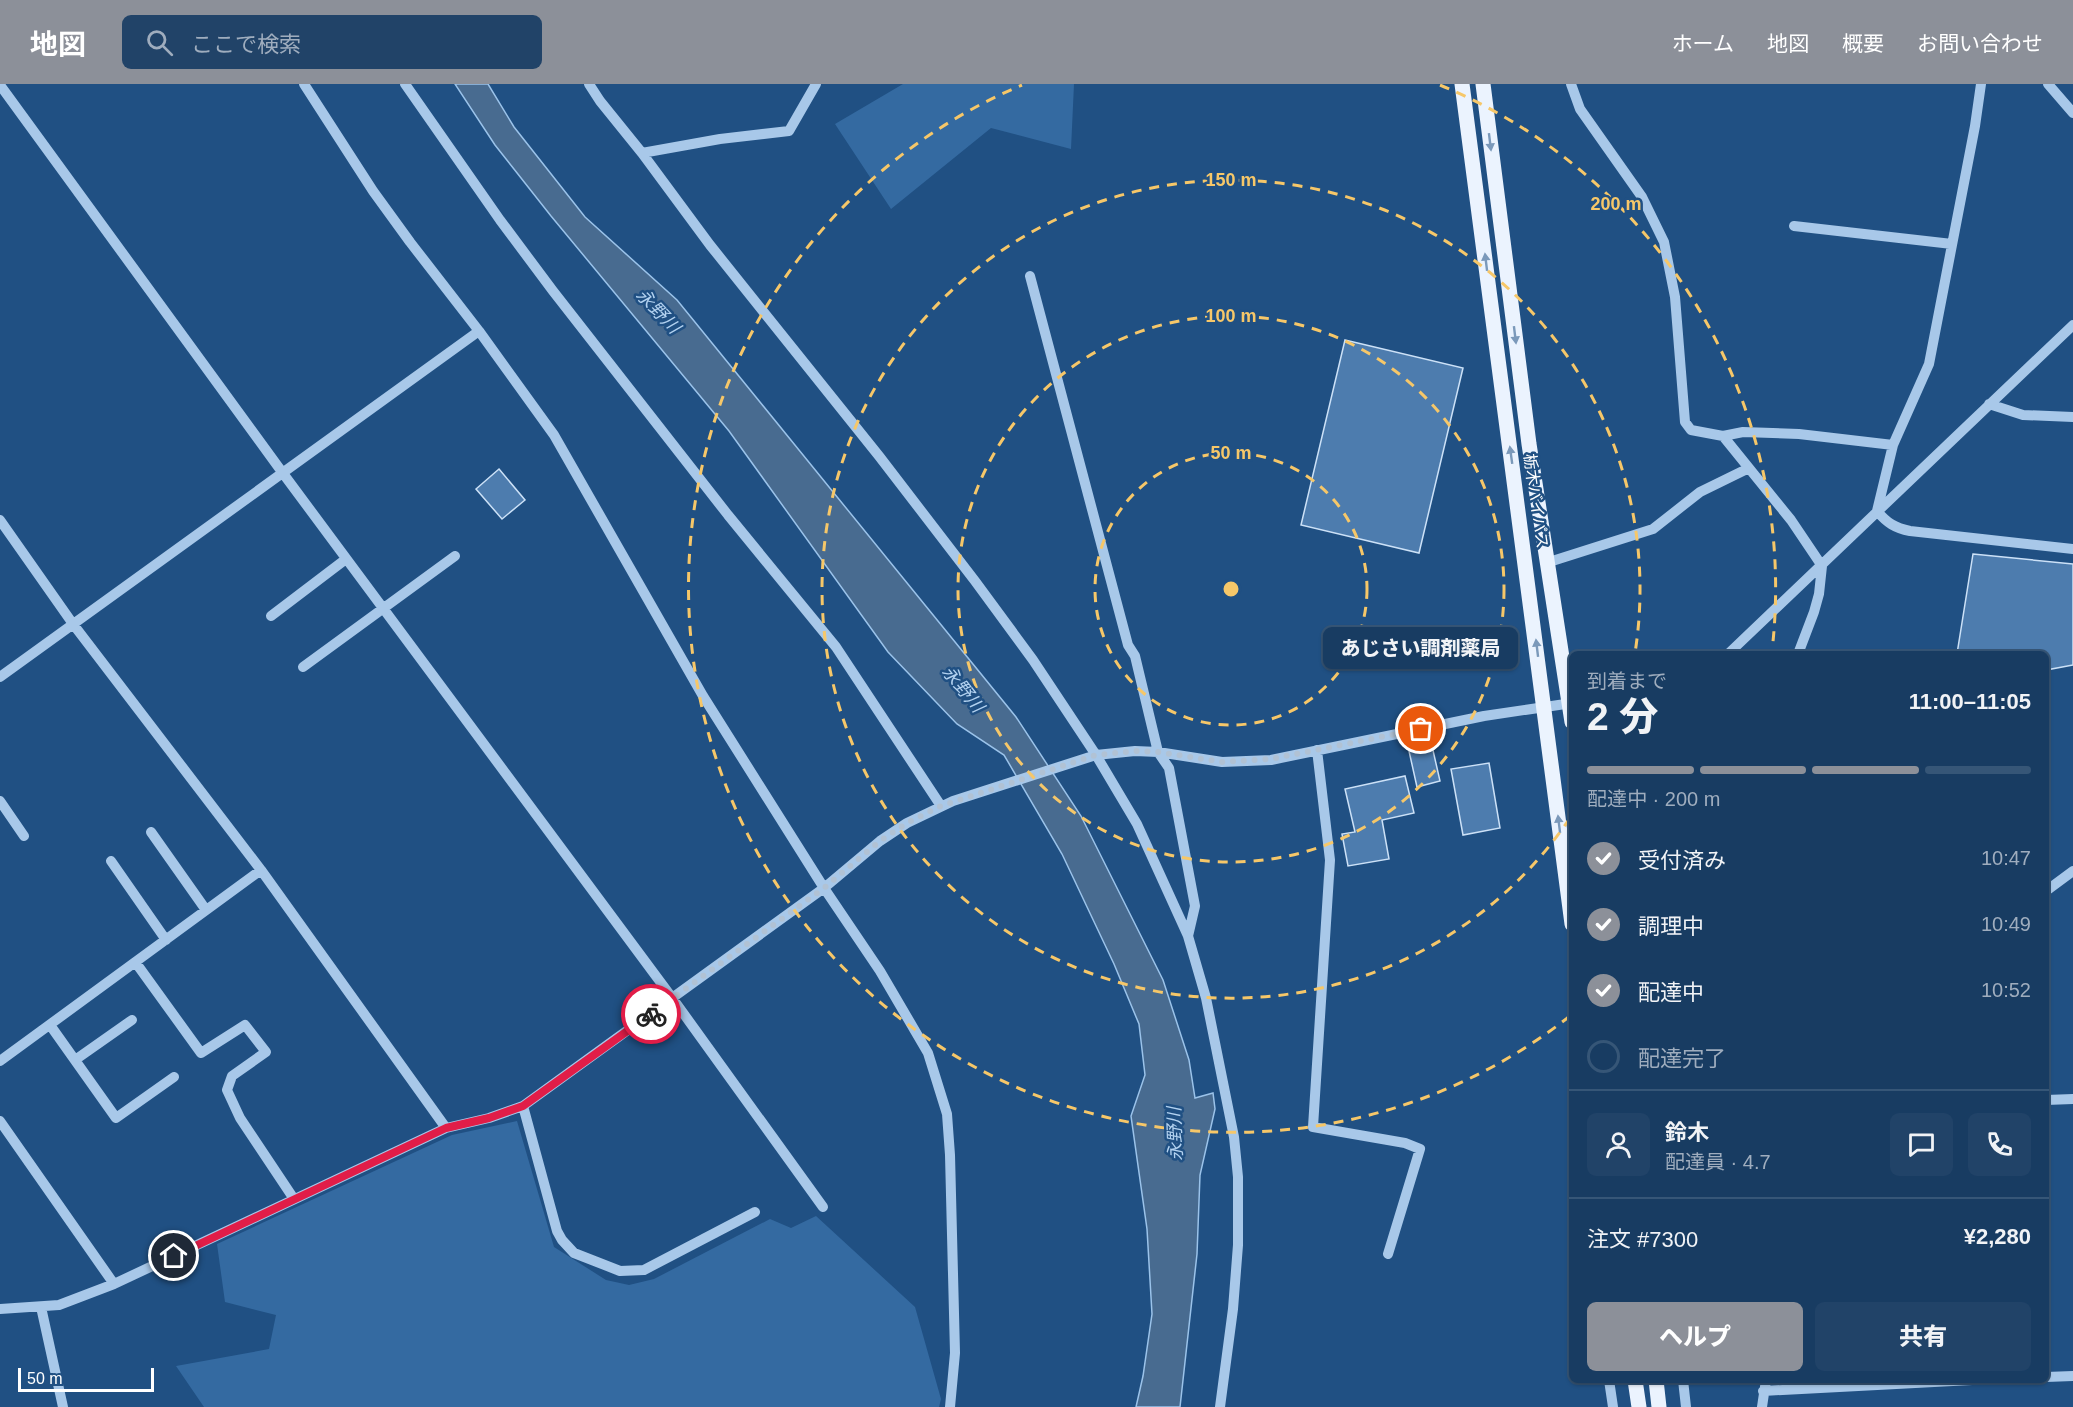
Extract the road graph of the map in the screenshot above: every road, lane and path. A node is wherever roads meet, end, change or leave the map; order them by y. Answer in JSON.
{"nodes":[{"id":1,"x":304,"y":84,"type":"edge"},
{"id":2,"x":405,"y":84,"type":"edge"},
{"id":3,"x":590,"y":84,"type":"edge"},
{"id":4,"x":816,"y":84,"type":"edge"},
{"id":5,"x":1462,"y":84,"type":"edge"},
{"id":6,"x":1483,"y":84,"type":"edge"},
{"id":7,"x":1571,"y":84,"type":"edge"},
{"id":8,"x":1981,"y":84,"type":"edge"},
{"id":9,"x":2048,"y":84,"type":"edge"},
{"id":10,"x":0,"y":85,"type":"edge"},
{"id":11,"x":2073,"y":113,"type":"edge"},
{"id":12,"x":642,"y":153,"type":"junction"},
{"id":13,"x":1794,"y":225,"type":"dead end"},
{"id":14,"x":1952,"y":244,"type":"junction"},
{"id":15,"x":1030,"y":276,"type":"dead end"},
{"id":16,"x":2073,"y":325,"type":"edge"},
{"id":17,"x":479,"y":331,"type":"junction"},
{"id":18,"x":1989,"y":404,"type":"junction"},
{"id":19,"x":2073,"y":417,"type":"edge"},
{"id":20,"x":1723,"y":436,"type":"junction"},
{"id":21,"x":1893,"y":446,"type":"junction"},
{"id":22,"x":1749,"y":468,"type":"junction"},
{"id":23,"x":282,"y":472,"type":"junction"},
{"id":24,"x":1877,"y":511,"type":"junction"},
{"id":25,"x":0,"y":520,"type":"edge"},
{"id":26,"x":2073,"y":549,"type":"edge"},
{"id":27,"x":454,"y":556,"type":"dead end"},
{"id":28,"x":346,"y":559,"type":"junction"},
{"id":29,"x":1546,"y":563,"type":"junction"},
{"id":30,"x":1822,"y":566,"type":"junction"},
{"id":31,"x":383,"y":608,"type":"junction"},
{"id":32,"x":270,"y":616,"type":"dead end"},
{"id":33,"x":73,"y":624,"type":"junction"},
{"id":34,"x":1731,"y":651,"type":"edge"},
{"id":35,"x":1799,"y":651,"type":"edge"},
{"id":36,"x":303,"y":667,"type":"dead end"},
{"id":37,"x":0,"y":677,"type":"edge"},
{"id":38,"x":1569,"y":693,"type":"edge"},
{"id":39,"x":1569,"y":704,"type":"edge"},
{"id":40,"x":1545,"y":706,"type":"junction"},
{"id":41,"x":1317,"y":750,"type":"junction"},
{"id":42,"x":1158,"y":752,"type":"junction"},
{"id":43,"x":1096,"y":755,"type":"junction"},
{"id":44,"x":0,"y":801,"type":"edge"},
{"id":45,"x":941,"y":806,"type":"junction"},
{"id":46,"x":151,"y":832,"type":"dead end"},
{"id":47,"x":24,"y":836,"type":"dead end"},
{"id":48,"x":111,"y":861,"type":"dead end"},
{"id":49,"x":261,"y":870,"type":"junction"},
{"id":50,"x":2073,"y":871,"type":"edge"},
{"id":51,"x":824,"y":888,"type":"junction"},
{"id":52,"x":2049,"y":889,"type":"edge"},
{"id":53,"x":1569,"y":900,"type":"edge"},
{"id":54,"x":206,"y":910,"type":"junction"},
{"id":55,"x":1188,"y":936,"type":"junction"},
{"id":56,"x":166,"y":940,"type":"junction"},
{"id":57,"x":136,"y":963,"type":"junction"},
{"id":58,"x":673,"y":999,"type":"junction"},
{"id":59,"x":132,"y":1020,"type":"dead end"},
{"id":60,"x":50,"y":1024,"type":"junction"},
{"id":61,"x":75,"y":1060,"type":"junction"},
{"id":62,"x":0,"y":1061,"type":"edge"},
{"id":63,"x":174,"y":1077,"type":"dead end"},
{"id":64,"x":2073,"y":1099,"type":"edge"},
{"id":65,"x":2049,"y":1100,"type":"edge"},
{"id":66,"x":523,"y":1106,"type":"junction"},
{"id":67,"x":0,"y":1121,"type":"edge"},
{"id":68,"x":446,"y":1128,"type":"junction"},
{"id":69,"x":294,"y":1199,"type":"junction"},
{"id":70,"x":823,"y":1207,"type":"dead end"},
{"id":71,"x":756,"y":1212,"type":"dead end"},
{"id":72,"x":1388,"y":1254,"type":"dead end"},
{"id":73,"x":114,"y":1284,"type":"junction"},
{"id":74,"x":41,"y":1306,"type":"junction"},
{"id":75,"x":0,"y":1310,"type":"edge"},
{"id":76,"x":2073,"y":1376,"type":"edge"},
{"id":77,"x":2049,"y":1377,"type":"edge"},
{"id":78,"x":1609,"y":1383,"type":"edge"},
{"id":79,"x":1635,"y":1383,"type":"edge"},
{"id":80,"x":1656,"y":1383,"type":"edge"},
{"id":81,"x":1683,"y":1383,"type":"edge"},
{"id":82,"x":1868,"y":1383,"type":"edge"},
{"id":83,"x":1764,"y":1386,"type":"edge"},
{"id":84,"x":63,"y":1407,"type":"edge"},
{"id":85,"x":950,"y":1407,"type":"edge"},
{"id":86,"x":1220,"y":1407,"type":"edge"},
{"id":87,"x":1613,"y":1407,"type":"edge"},
{"id":88,"x":1639,"y":1407,"type":"edge"},
{"id":89,"x":1659,"y":1407,"type":"edge"},
{"id":90,"x":1686,"y":1407,"type":"edge"},
{"id":91,"x":1762,"y":1407,"type":"edge"}],
"edges":[{"from":1,"to":17,"type":"street"},
{"from":2,"to":45,"type":"street"},
{"from":3,"to":12,"type":"street"},
{"from":4,"to":12,"type":"street"},
{"from":40,"to":5,"type":"main road","name":"栃木バイパス","one_way":true},
{"from":6,"to":29,"type":"main road","name":"栃木バイパス","one_way":true},
{"from":7,"to":20,"type":"street"},
{"from":8,"to":14,"type":"street"},
{"from":9,"to":11,"type":"street"},
{"from":10,"to":23,"type":"street"},
{"from":12,"to":43,"type":"street"},
{"from":13,"to":14,"type":"street"},
{"from":14,"to":21,"type":"street"},
{"from":15,"to":42,"type":"street"},
{"from":16,"to":18,"type":"street"},
{"from":17,"to":23,"type":"street"},
{"from":17,"to":51,"type":"street"},
{"from":18,"to":19,"type":"street"},
{"from":18,"to":24,"type":"street"},
{"from":20,"to":21,"type":"street"},
{"from":20,"to":22,"type":"street"},
{"from":21,"to":24,"type":"street"},
{"from":22,"to":29,"type":"street"},
{"from":22,"to":30,"type":"street"},
{"from":23,"to":28,"type":"street"},
{"from":23,"to":33,"type":"street"},
{"from":24,"to":26,"type":"street"},
{"from":24,"to":30,"type":"street"},
{"from":25,"to":33,"type":"street"},
{"from":27,"to":31,"type":"street"},
{"from":28,"to":31,"type":"street"},
{"from":28,"to":32,"type":"street"},
{"from":29,"to":38,"type":"main road","name":"栃木バイパス"},
{"from":30,"to":34,"type":"street"},
{"from":30,"to":35,"type":"street"},
{"from":31,"to":36,"type":"street"},
{"from":31,"to":58,"type":"street"},
{"from":33,"to":37,"type":"street"},
{"from":33,"to":49,"type":"street"},
{"from":39,"to":40,"type":"street"},
{"from":40,"to":41,"type":"street"},
{"from":53,"to":40,"type":"main road","name":"栃木バイパス","one_way":true},
{"from":41,"to":42,"type":"street"},
{"from":41,"to":72,"type":"street"},
{"from":42,"to":43,"type":"street"},
{"from":42,"to":55,"type":"street"},
{"from":43,"to":45,"type":"street"},
{"from":43,"to":55,"type":"street"},
{"from":44,"to":47,"type":"street"},
{"from":45,"to":51,"type":"street"},
{"from":46,"to":54,"type":"street"},
{"from":48,"to":56,"type":"street"},
{"from":49,"to":54,"type":"street"},
{"from":49,"to":68,"type":"street"},
{"from":50,"to":52,"type":"street"},
{"from":51,"to":58,"type":"street"},
{"from":51,"to":85,"type":"street"},
{"from":54,"to":56,"type":"street"},
{"from":55,"to":86,"type":"street"},
{"from":56,"to":57,"type":"street"},
{"from":57,"to":60,"type":"street"},
{"from":57,"to":69,"type":"street"},
{"from":58,"to":66,"type":"street"},
{"from":58,"to":70,"type":"street"},
{"from":59,"to":61,"type":"street"},
{"from":60,"to":61,"type":"street"},
{"from":60,"to":62,"type":"street"},
{"from":61,"to":63,"type":"street"},
{"from":64,"to":65,"type":"street"},
{"from":66,"to":68,"type":"street"},
{"from":66,"to":71,"type":"street"},
{"from":67,"to":73,"type":"street"},
{"from":68,"to":69,"type":"street"},
{"from":69,"to":73,"type":"street"},
{"from":73,"to":74,"type":"street"},
{"from":74,"to":75,"type":"street"},
{"from":74,"to":84,"type":"street"},
{"from":76,"to":77,"type":"street"},
{"from":78,"to":87,"type":"street"},
{"from":79,"to":88,"type":"main road"},
{"from":80,"to":89,"type":"main road"},
{"from":81,"to":90,"type":"street"},
{"from":82,"to":83,"type":"street"},
{"from":83,"to":91,"type":"street"}]}
